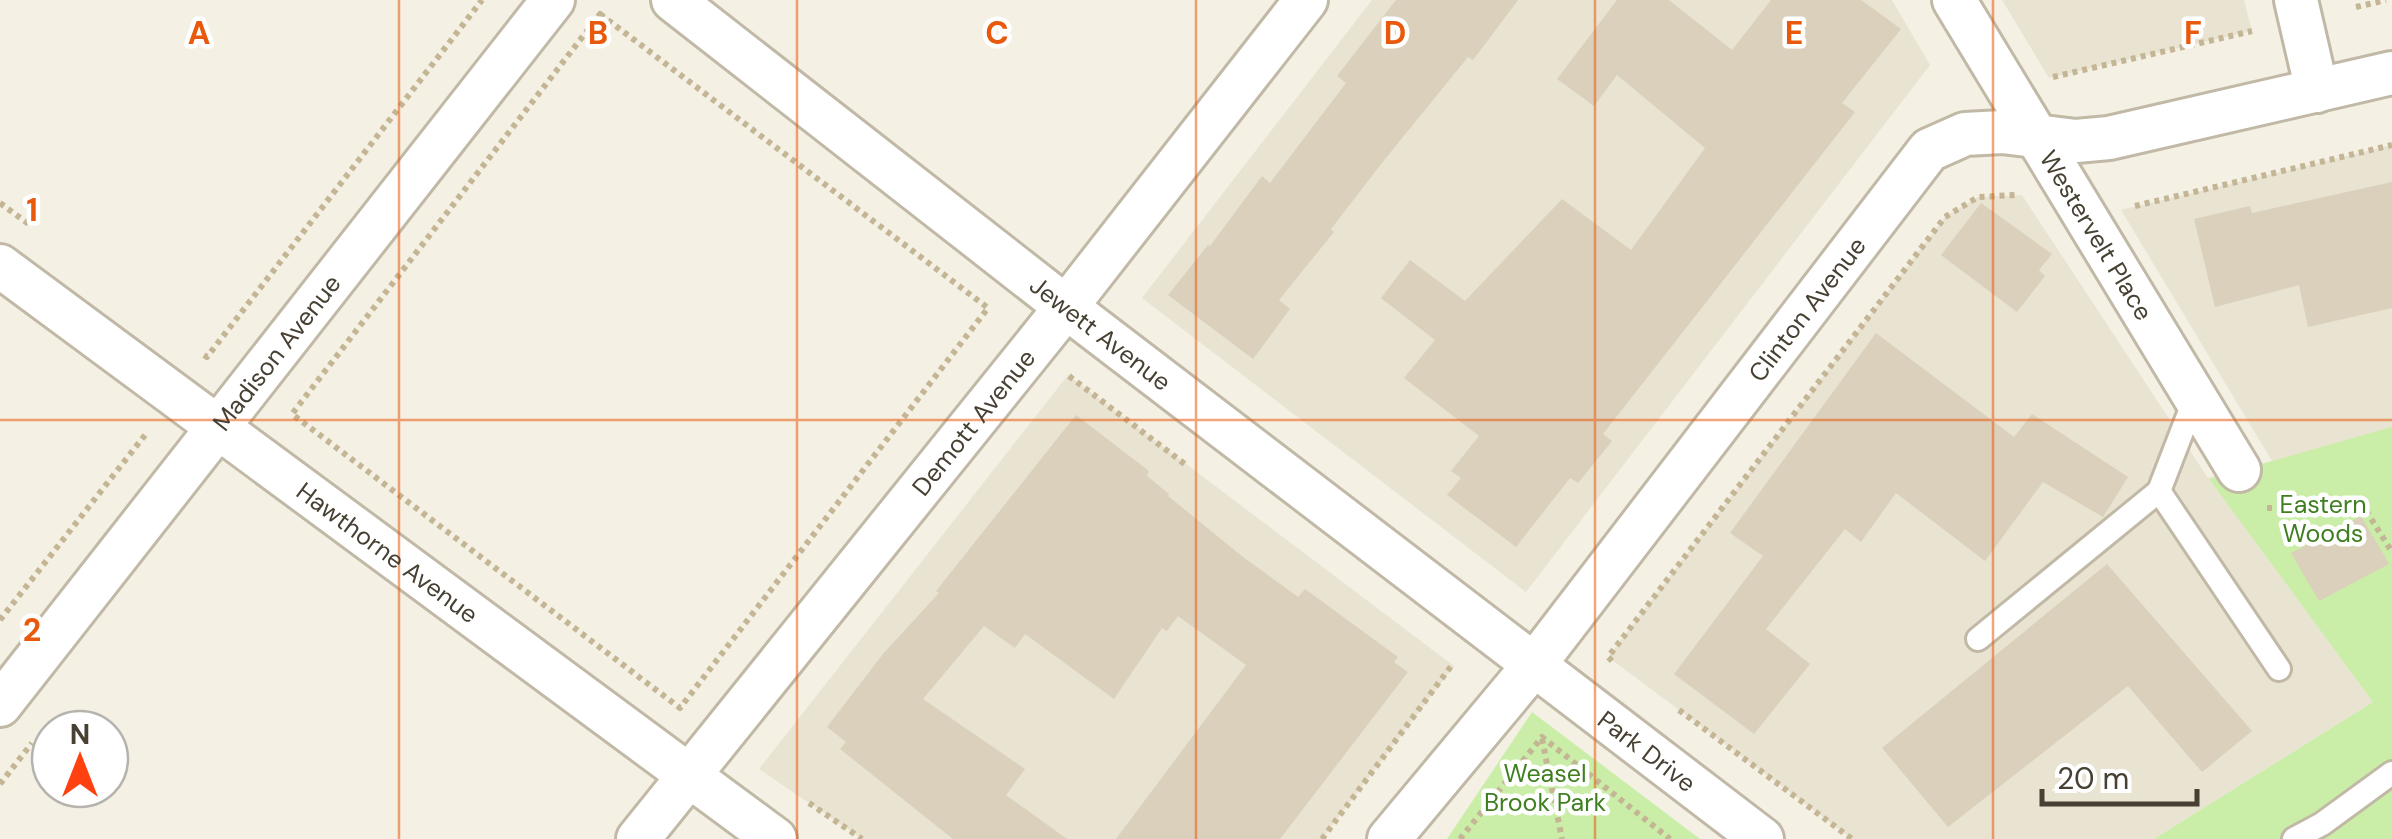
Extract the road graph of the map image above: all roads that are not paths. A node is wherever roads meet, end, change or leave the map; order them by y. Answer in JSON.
{"nodes":[{"id":1,"x":553,"y":0,"type":"edge"},
{"id":2,"x":673,"y":0,"type":"edge"},
{"id":3,"x":1306,"y":0,"type":"edge"},
{"id":4,"x":1954,"y":0,"type":"edge"},
{"id":5,"x":2296,"y":0,"type":"edge"},
{"id":6,"x":2392,"y":73,"type":"edge"},
{"id":7,"x":2317,"y":91,"type":"junction"},
{"id":8,"x":2037,"y":136,"type":"junction"},
{"id":9,"x":0,"y":266,"type":"edge"},
{"id":10,"x":1066,"y":307,"type":"junction"},
{"id":11,"x":2195,"y":398,"type":"junction"},
{"id":12,"x":218,"y":428,"type":"junction"},
{"id":13,"x":2238,"y":470,"type":"road end"},
{"id":14,"x":2159,"y":491,"type":"junction"},
{"id":15,"x":1978,"y":639,"type":"dead end"},
{"id":16,"x":1534,"y":665,"type":"junction"},
{"id":17,"x":2279,"y":669,"type":"dead end"},
{"id":18,"x":0,"y":705,"type":"edge"},
{"id":19,"x":2392,"y":773,"type":"edge"},
{"id":20,"x":687,"y":776,"type":"junction"},
{"id":21,"x":638,"y":839,"type":"edge"},
{"id":22,"x":775,"y":839,"type":"edge"},
{"id":23,"x":1389,"y":839,"type":"edge"},
{"id":24,"x":1762,"y":839,"type":"edge"},
{"id":25,"x":2294,"y":839,"type":"edge"}],
"edges":[{"from":1,"to":12,"type":"street","name":"Madison Avenue"},
{"from":2,"to":10,"type":"street","name":"Jewett Avenue"},
{"from":3,"to":10,"type":"street","name":"Demott Avenue"},
{"from":4,"to":8,"type":"street","name":"Westervelt Place"},
{"from":5,"to":7,"type":"street"},
{"from":6,"to":7,"type":"street","name":"Clinton Avenue"},
{"from":7,"to":8,"type":"street","name":"Clinton Avenue"},
{"from":8,"to":11,"type":"street","name":"Westervelt Place"},
{"from":8,"to":16,"type":"street","name":"Clinton Avenue"},
{"from":9,"to":12,"type":"street","name":"Hawthorne Avenue"},
{"from":10,"to":16,"type":"street","name":"Jewett Avenue"},
{"from":10,"to":20,"type":"street","name":"Demott Avenue"},
{"from":11,"to":13,"type":"street","name":"Westervelt Place"},
{"from":11,"to":14,"type":"lane"},
{"from":12,"to":18,"type":"street","name":"Madison Avenue"},
{"from":12,"to":20,"type":"street","name":"Hawthorne Avenue"},
{"from":14,"to":15,"type":"lane"},
{"from":14,"to":17,"type":"lane"},
{"from":16,"to":23,"type":"street","name":"Clinton Avenue"},
{"from":16,"to":24,"type":"street","name":"Park Drive"},
{"from":19,"to":25,"type":"lane"},
{"from":20,"to":21,"type":"street","name":"Demott Avenue"},
{"from":20,"to":22,"type":"street","name":"Hawthorne Avenue"}]}
